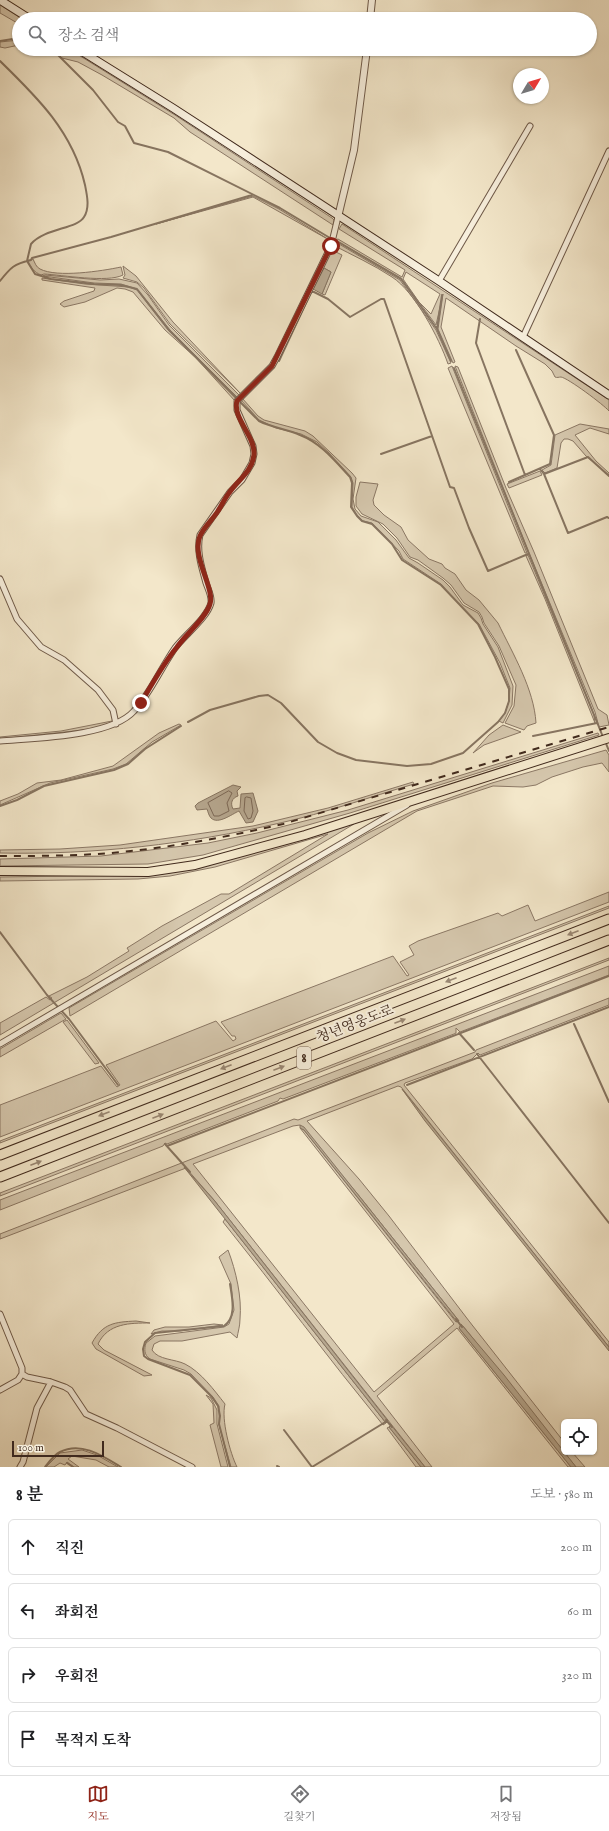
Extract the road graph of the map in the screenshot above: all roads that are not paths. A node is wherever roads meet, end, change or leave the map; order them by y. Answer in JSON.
{"nodes":[{"id":1,"x":0,"y":0,"type":"edge"},
{"id":2,"x":372,"y":0,"type":"edge"},
{"id":3,"x":19,"y":12,"type":"edge"},
{"id":4,"x":371,"y":12,"type":"edge"},
{"id":5,"x":89,"y":56,"type":"edge"},
{"id":6,"x":366,"y":56,"type":"edge"},
{"id":7,"x":530,"y":126,"type":"dead end"},
{"id":8,"x":609,"y":151,"type":"edge"},
{"id":9,"x":338,"y":217,"type":"junction"},
{"id":10,"x":439,"y":281,"type":"junction"},
{"id":11,"x":523,"y":337,"type":"junction"},
{"id":12,"x":609,"y":395,"type":"edge"},
{"id":13,"x":0,"y":579,"type":"edge"},
{"id":14,"x":2,"y":586,"type":"junction"},
{"id":15,"x":0,"y":594,"type":"edge"},
{"id":16,"x":116,"y":724,"type":"junction"},
{"id":17,"x":605,"y":740,"type":"edge"},
{"id":18,"x":0,"y":741,"type":"edge"},
{"id":19,"x":420,"y":797,"type":"junction"},
{"id":20,"x":0,"y":872,"type":"edge"},
{"id":21,"x":609,"y":919,"type":"edge"},
{"id":22,"x":609,"y":940,"type":"edge"},
{"id":23,"x":0,"y":1044,"type":"edge"},
{"id":24,"x":0,"y":1155,"type":"edge"},
{"id":25,"x":0,"y":1177,"type":"edge"},
{"id":26,"x":0,"y":1314,"type":"edge"},
{"id":27,"x":22,"y":1374,"type":"junction"},
{"id":28,"x":51,"y":1382,"type":"junction"},
{"id":29,"x":0,"y":1390,"type":"edge"},
{"id":30,"x":20,"y":1467,"type":"edge"},
{"id":31,"x":192,"y":1467,"type":"edge"}],
"edges":[{"from":1,"to":3,"type":"main road"},
{"from":2,"to":4,"type":"street"},
{"from":5,"to":9,"type":"main road"},
{"from":6,"to":9,"type":"street"},
{"from":7,"to":10,"type":"street"},
{"from":8,"to":11,"type":"street"},
{"from":9,"to":10,"type":"main road"},
{"from":9,"to":16,"type":"street"},
{"from":10,"to":11,"type":"main road"},
{"from":11,"to":12,"type":"main road"},
{"from":13,"to":14,"type":"street"},
{"from":14,"to":15,"type":"street"},
{"from":14,"to":16,"type":"street"},
{"from":16,"to":18,"type":"street"},
{"from":17,"to":19,"type":"main road"},
{"from":19,"to":20,"type":"main road"},
{"from":19,"to":23,"type":"street"},
{"from":21,"to":24,"type":"highway","name":"청년영웅도로","number":"8","one_way":true},
{"from":25,"to":22,"type":"highway","name":"청년영웅도로","number":"8","one_way":true},
{"from":26,"to":27,"type":"street"},
{"from":27,"to":28,"type":"street"},
{"from":27,"to":29,"type":"street"},
{"from":28,"to":30,"type":"street"},
{"from":28,"to":31,"type":"street"}]}
